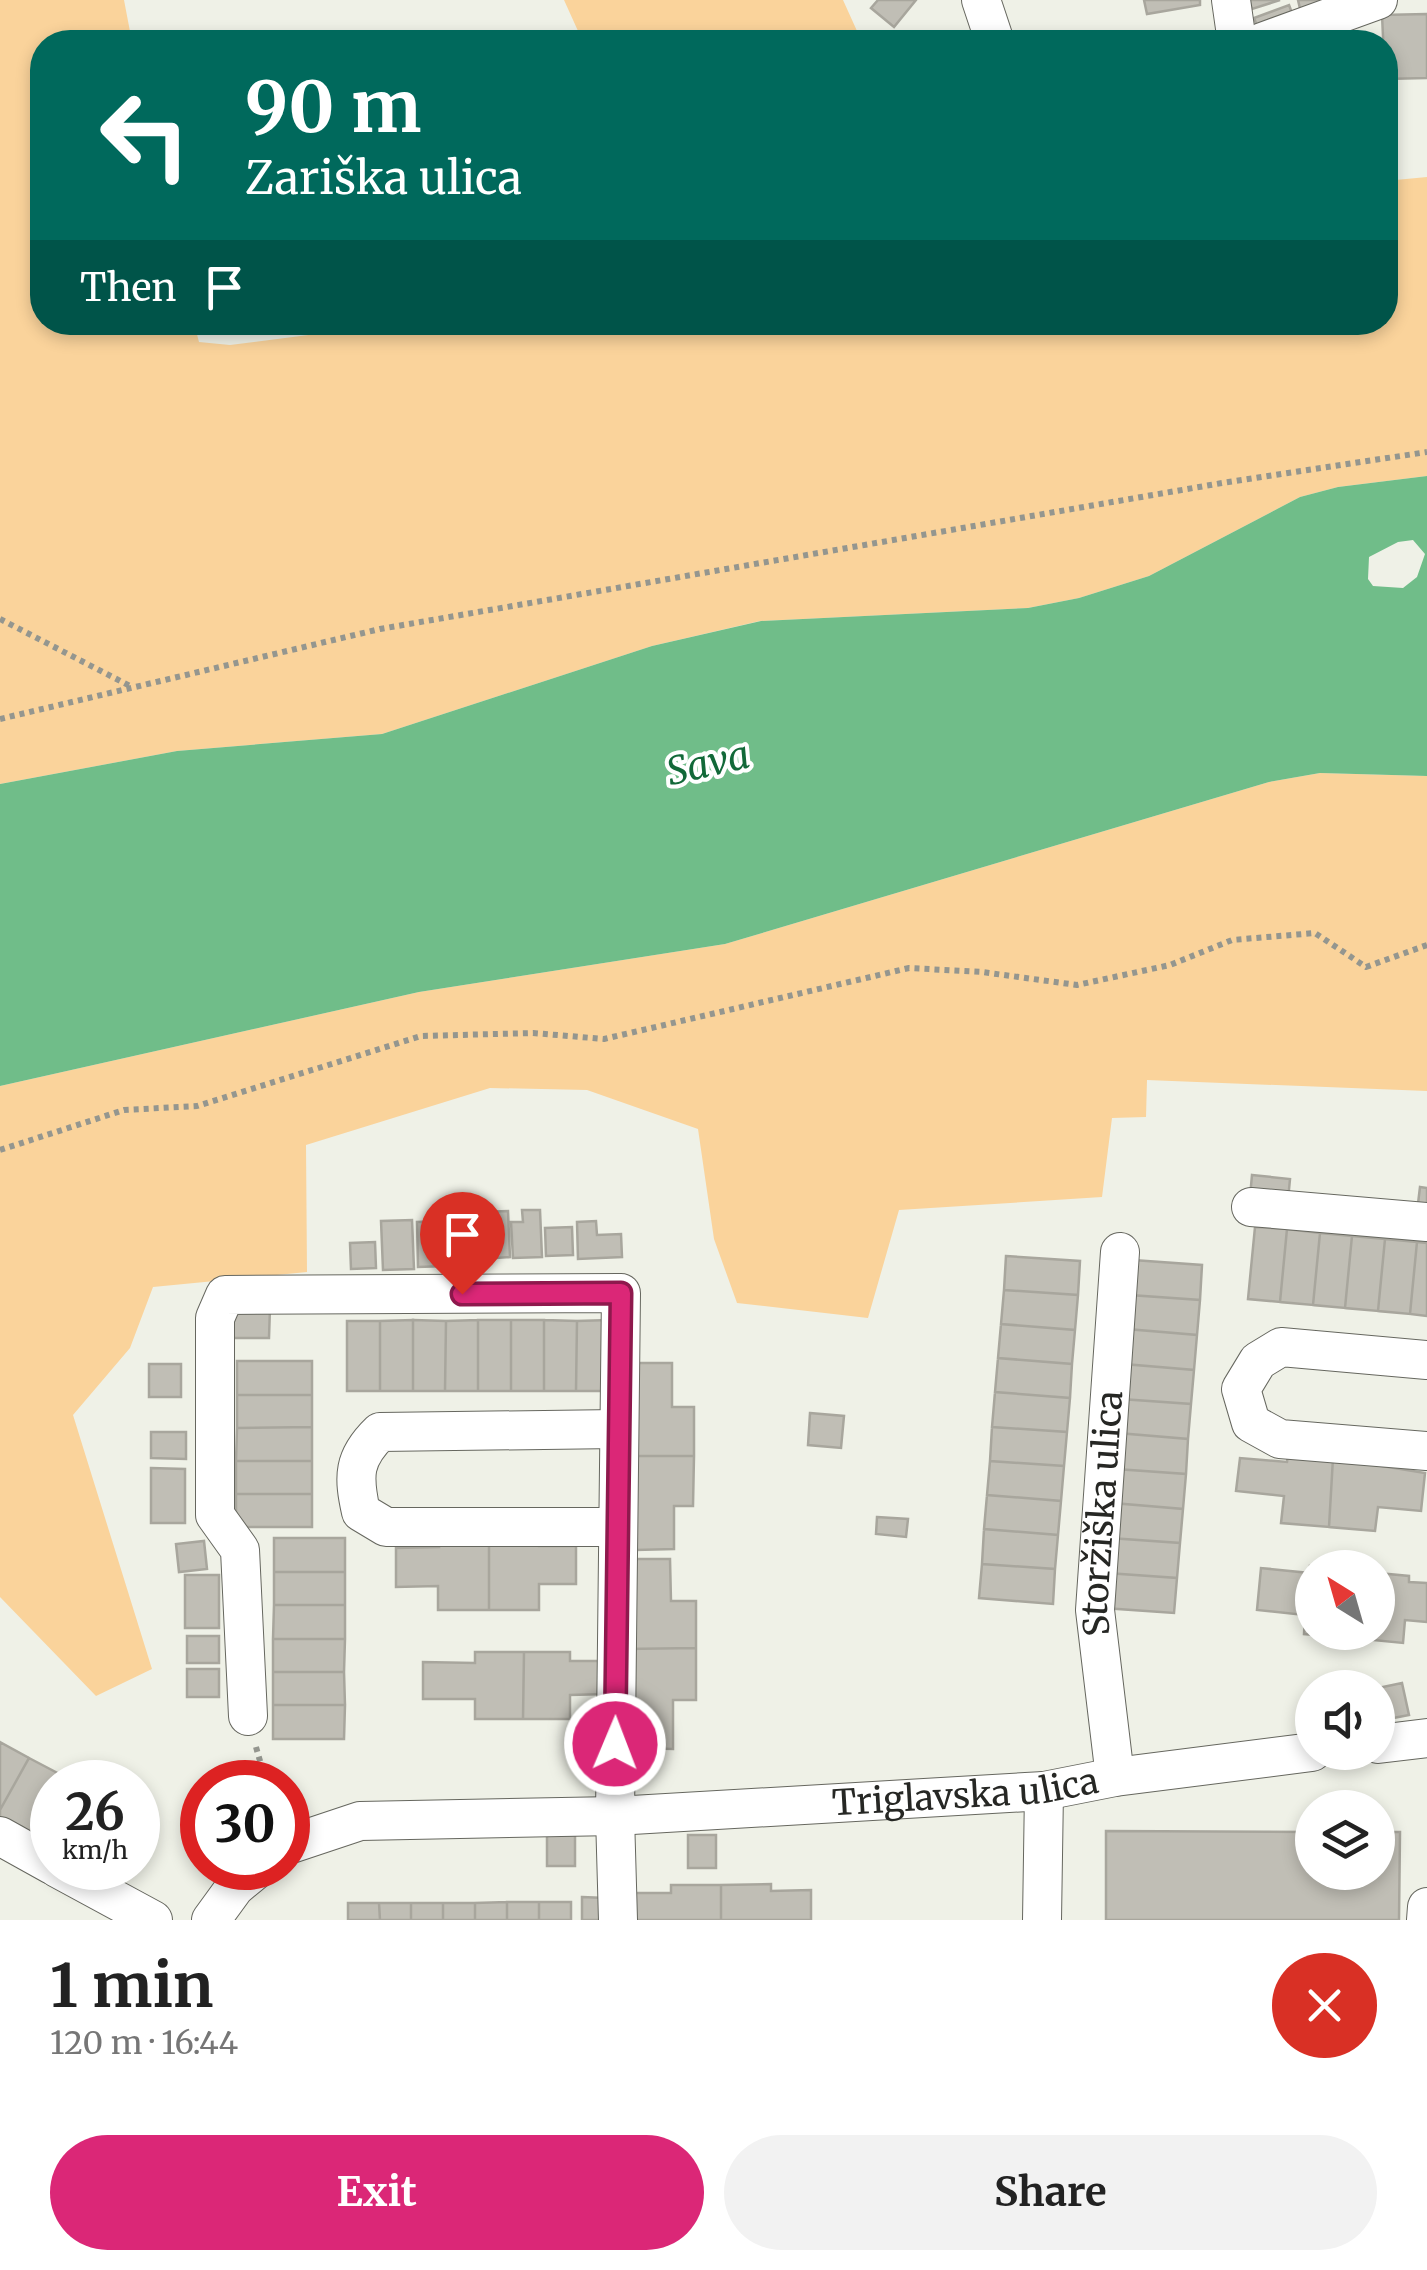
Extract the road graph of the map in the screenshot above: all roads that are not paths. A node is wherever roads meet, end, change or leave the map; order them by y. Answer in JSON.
{"nodes":[{"id":1,"x":981,"y":0,"type":"edge"},
{"id":2,"x":1231,"y":0,"type":"edge"},
{"id":3,"x":1378,"y":0,"type":"edge"},
{"id":4,"x":991,"y":30,"type":"edge"},
{"id":5,"x":1235,"y":30,"type":"edge"},
{"id":6,"x":1295,"y":30,"type":"edge"},
{"id":7,"x":1251,"y":1207,"type":"dead end"},
{"id":8,"x":1427,"y":1222,"type":"edge"},
{"id":9,"x":1120,"y":1252,"type":"dead end"},
{"id":10,"x":1427,"y":1360,"type":"edge"},
{"id":11,"x":618,"y":1429,"type":"junction"},
{"id":12,"x":1427,"y":1451,"type":"edge"},
{"id":13,"x":618,"y":1527,"type":"junction"},
{"id":14,"x":248,"y":1716,"type":"dead end"},
{"id":15,"x":1427,"y":1738,"type":"edge"},
{"id":16,"x":1395,"y":1742,"type":"edge"},
{"id":17,"x":1295,"y":1754,"type":"edge"},
{"id":18,"x":1115,"y":1777,"type":"junction"},
{"id":19,"x":1044,"y":1791,"type":"junction"},
{"id":20,"x":614,"y":1816,"type":"junction"},
{"id":21,"x":0,"y":1836,"type":"edge"},
{"id":22,"x":310,"y":1838,"type":"edge"},
{"id":23,"x":30,"y":1852,"type":"edge"},
{"id":24,"x":99,"y":1890,"type":"edge"},
{"id":25,"x":233,"y":1890,"type":"edge"},
{"id":26,"x":1427,"y":1907,"type":"edge"},
{"id":27,"x":153,"y":1920,"type":"edge"},
{"id":28,"x":210,"y":1920,"type":"edge"},
{"id":29,"x":618,"y":1920,"type":"edge"},
{"id":30,"x":1042,"y":1920,"type":"edge"},
{"id":31,"x":1426,"y":1920,"type":"edge"}],
"edges":[{"from":1,"to":4,"type":"street"},
{"from":2,"to":5,"type":"street"},
{"from":3,"to":6,"type":"street"},
{"from":7,"to":8,"type":"street"},
{"from":9,"to":18,"type":"street","name":"Storžiška ulica"},
{"from":10,"to":12,"type":"street"},
{"from":11,"to":13,"type":"street"},
{"from":11,"to":13,"type":"street"},
{"from":11,"to":14,"type":"street"},
{"from":13,"to":20,"type":"street"},
{"from":15,"to":16,"type":"street"},
{"from":17,"to":18,"type":"street","name":"Triglavska ulica"},
{"from":18,"to":19,"type":"street","name":"Triglavska ulica"},
{"from":19,"to":20,"type":"street","name":"Triglavska ulica"},
{"from":19,"to":30,"type":"street"},
{"from":20,"to":22,"type":"street","name":"Triglavska ulica"},
{"from":20,"to":29,"type":"street"},
{"from":21,"to":23,"type":"street"},
{"from":24,"to":27,"type":"street"},
{"from":25,"to":28,"type":"street"},
{"from":26,"to":31,"type":"street"}]}
